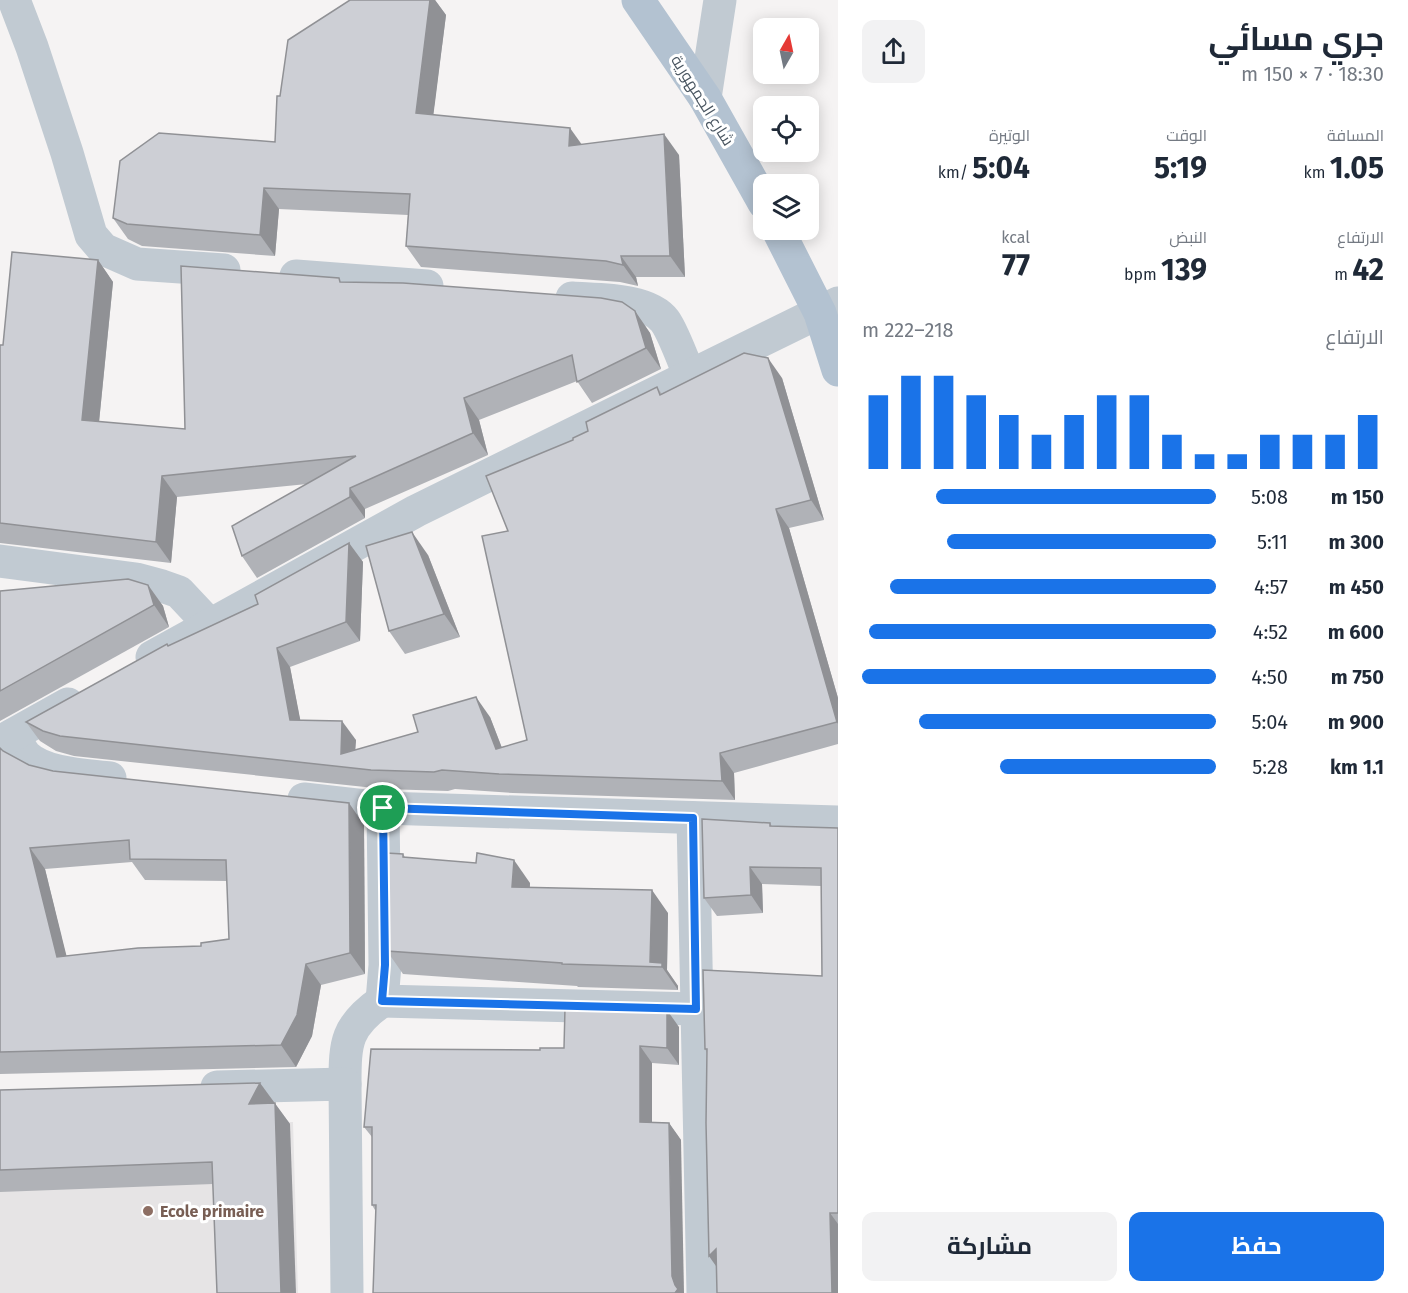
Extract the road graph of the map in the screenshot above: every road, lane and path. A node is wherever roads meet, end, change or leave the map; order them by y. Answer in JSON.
{"nodes":[{"id":1,"x":14,"y":0,"type":"edge"},
{"id":2,"x":638,"y":0,"type":"edge"},
{"id":3,"x":720,"y":0,"type":"edge"},
{"id":4,"x":705,"y":98,"type":"junction"},
{"id":5,"x":753,"y":183,"type":"edge"},
{"id":6,"x":785,"y":240,"type":"edge"},
{"id":7,"x":454,"y":288,"type":"edge"},
{"id":8,"x":548,"y":296,"type":"edge"},
{"id":9,"x":829,"y":308,"type":"edge"},
{"id":10,"x":838,"y":370,"type":"edge"},
{"id":11,"x":690,"y":377,"type":"junction"},
{"id":12,"x":0,"y":561,"type":"edge"},
{"id":13,"x":210,"y":625,"type":"junction"},
{"id":14,"x":127,"y":671,"type":"edge"},
{"id":15,"x":96,"y":689,"type":"edge"},
{"id":16,"x":6,"y":739,"type":"edge"},
{"id":17,"x":140,"y":781,"type":"edge"},
{"id":18,"x":279,"y":796,"type":"edge"},
{"id":19,"x":383,"y":808,"type":"junction"},
{"id":20,"x":693,"y":818,"type":"junction"},
{"id":21,"x":838,"y":822,"type":"edge"},
{"id":22,"x":382,"y":1001,"type":"junction"},
{"id":23,"x":696,"y":1009,"type":"junction"},
{"id":24,"x":345,"y":1084,"type":"junction"},
{"id":25,"x":190,"y":1088,"type":"edge"},
{"id":26,"x":347,"y":1293,"type":"edge"},
{"id":27,"x":703,"y":1293,"type":"edge"}],
"edges":[{"from":1,"to":7,"type":"street"},
{"from":2,"to":4,"type":"main road","name":"شارع الجمهورية"},
{"from":3,"to":4,"type":"street"},
{"from":4,"to":5,"type":"main road","name":"شارع الجمهورية"},
{"from":6,"to":9,"type":"main road"},
{"from":8,"to":11,"type":"street"},
{"from":9,"to":10,"type":"main road"},
{"from":9,"to":11,"type":"street"},
{"from":11,"to":13,"type":"street"},
{"from":12,"to":13,"type":"street"},
{"from":13,"to":14,"type":"street"},
{"from":15,"to":16,"type":"street"},
{"from":16,"to":17,"type":"street"},
{"from":18,"to":19,"type":"street"},
{"from":19,"to":20,"type":"street"},
{"from":19,"to":22,"type":"street"},
{"from":20,"to":21,"type":"street"},
{"from":20,"to":23,"type":"street"},
{"from":22,"to":23,"type":"street"},
{"from":22,"to":24,"type":"street"},
{"from":23,"to":27,"type":"street"},
{"from":24,"to":25,"type":"street"},
{"from":24,"to":26,"type":"street"}]}
